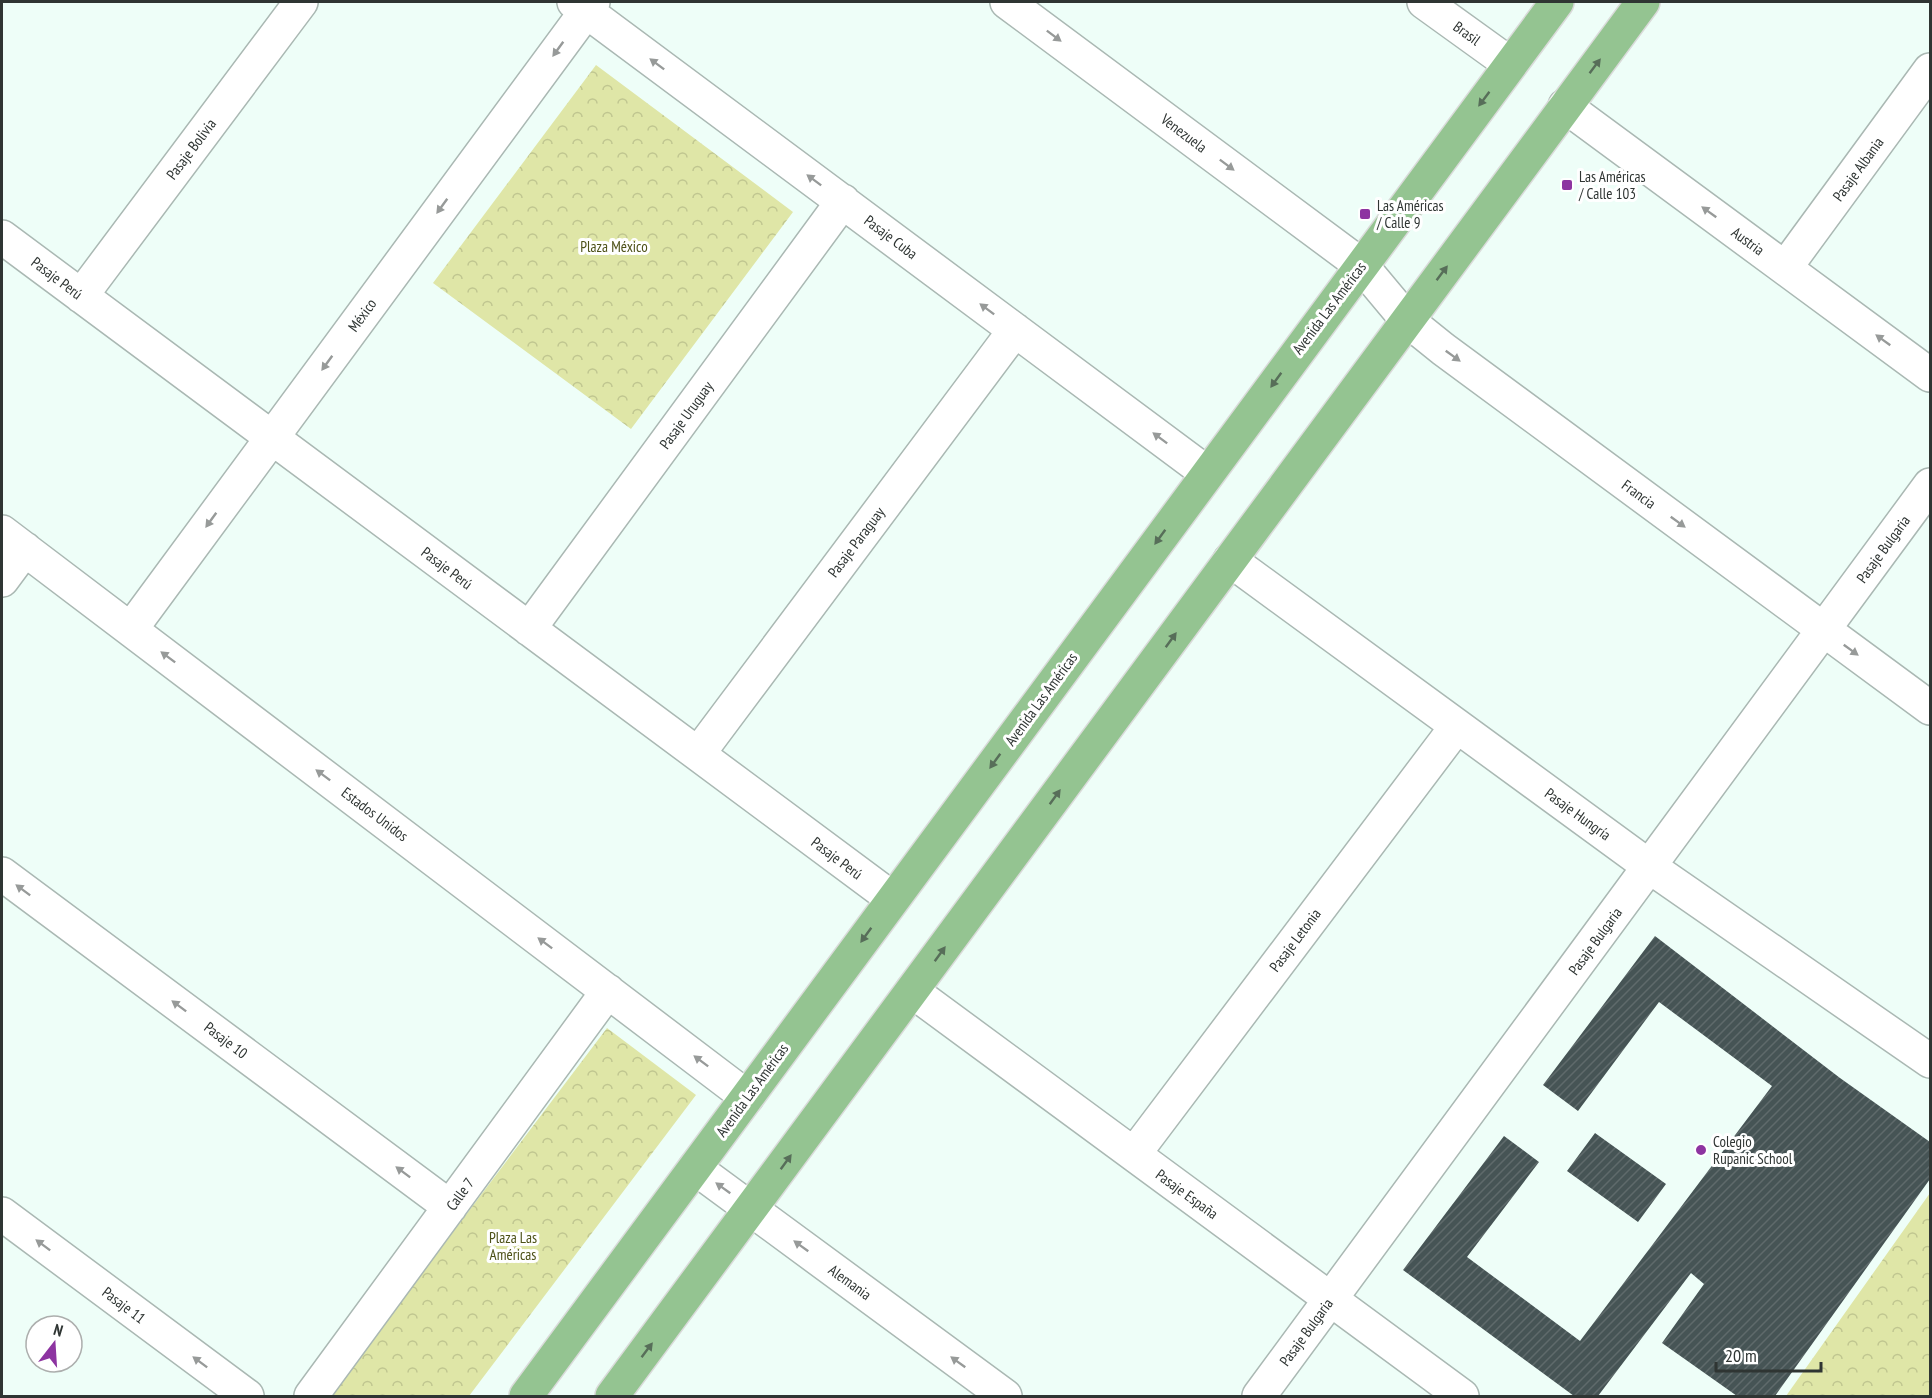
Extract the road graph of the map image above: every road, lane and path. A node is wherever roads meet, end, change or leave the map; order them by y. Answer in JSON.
{"nodes":[{"id":1,"x":301,"y":2,"type":"edge"},
{"id":2,"x":1007,"y":2,"type":"edge"},
{"id":3,"x":1424,"y":2,"type":"edge"},
{"id":4,"x":1557,"y":2,"type":"edge"},
{"id":5,"x":1643,"y":2,"type":"edge"},
{"id":6,"x":584,"y":5,"type":"edge"},
{"id":7,"x":1510,"y":64,"type":"junction"},
{"id":8,"x":1930,"y":70,"type":"edge"},
{"id":9,"x":1565,"y":106,"type":"junction"},
{"id":10,"x":843,"y":201,"type":"junction"},
{"id":11,"x":2,"y":237,"type":"edge"},
{"id":12,"x":1361,"y":265,"type":"junction"},
{"id":13,"x":1785,"y":268,"type":"junction"},
{"id":14,"x":81,"y":296,"type":"junction"},
{"id":15,"x":1407,"y":320,"type":"junction"},
{"id":16,"x":1015,"y":330,"type":"junction"},
{"id":17,"x":1930,"y":375,"type":"edge"},
{"id":18,"x":272,"y":438,"type":"junction"},
{"id":19,"x":1207,"y":473,"type":"junction"},
{"id":20,"x":1930,"y":485,"type":"edge"},
{"id":21,"x":13,"y":540,"type":"edge"},
{"id":22,"x":1230,"y":560,"type":"junction"},
{"id":23,"x":2,"y":580,"type":"edge"},
{"id":24,"x":131,"y":629,"type":"junction"},
{"id":25,"x":529,"y":629,"type":"junction"},
{"id":26,"x":1824,"y":629,"type":"junction"},
{"id":27,"x":1930,"y":708,"type":"edge"},
{"id":28,"x":1457,"y":726,"type":"junction"},
{"id":29,"x":698,"y":754,"type":"junction"},
{"id":30,"x":1650,"y":867,"type":"junction"},
{"id":31,"x":2,"y":874,"type":"edge"},
{"id":32,"x":893,"y":899,"type":"junction"},
{"id":33,"x":608,"y":991,"type":"junction"},
{"id":34,"x":912,"y":991,"type":"junction"},
{"id":35,"x":1930,"y":1061,"type":"edge"},
{"id":36,"x":747,"y":1097,"type":"junction"},
{"id":37,"x":1134,"y":1154,"type":"junction"},
{"id":38,"x":695,"y":1167,"type":"junction"},
{"id":39,"x":450,"y":1206,"type":"junction"},
{"id":40,"x":752,"y":1209,"type":"junction"},
{"id":41,"x":2,"y":1214,"type":"edge"},
{"id":42,"x":1330,"y":1299,"type":"junction"},
{"id":43,"x":247,"y":1396,"type":"edge"},
{"id":44,"x":311,"y":1396,"type":"edge"},
{"id":45,"x":526,"y":1396,"type":"edge"},
{"id":46,"x":612,"y":1396,"type":"edge"},
{"id":47,"x":1005,"y":1396,"type":"edge"},
{"id":48,"x":1259,"y":1396,"type":"edge"},
{"id":49,"x":1462,"y":1396,"type":"edge"}],
"edges":[{"from":1,"to":14,"type":"street","name":"Pasaje Bolivia"},
{"from":2,"to":12,"type":"street","name":"Venezuela","one_way":true},
{"from":3,"to":7,"type":"street","name":"Brasil"},
{"from":4,"to":7,"type":"main road","name":"Avenida Las Américas"},
{"from":9,"to":5,"type":"main road","one_way":true},
{"from":10,"to":6,"type":"street","name":"Pasaje Cuba","one_way":true},
{"from":6,"to":18,"type":"street","name":"México","one_way":true},
{"from":7,"to":12,"type":"main road","name":"Avenida Las Américas","one_way":true},
{"from":8,"to":13,"type":"street","name":"Pasaje Albania"},
{"from":13,"to":9,"type":"street","name":"Austria","one_way":true},
{"from":15,"to":9,"type":"main road","one_way":true},
{"from":16,"to":10,"type":"street","name":"Pasaje Cuba","one_way":true},
{"from":10,"to":25,"type":"street","name":"Pasaje Uruguay"},
{"from":11,"to":14,"type":"street","name":"Pasaje Perú"},
{"from":12,"to":15,"type":"street","name":"Francia"},
{"from":12,"to":19,"type":"main road","name":"Avenida Las Américas","one_way":true},
{"from":17,"to":13,"type":"street","name":"Austria","one_way":true},
{"from":14,"to":18,"type":"street","name":"Pasaje Perú"},
{"from":15,"to":22,"type":"main road"},
{"from":15,"to":26,"type":"street","name":"Francia","one_way":true},
{"from":19,"to":16,"type":"street","name":"Pasaje Cuba","one_way":true},
{"from":16,"to":29,"type":"street","name":"Pasaje Paraguay"},
{"from":18,"to":24,"type":"street","name":"México","one_way":true},
{"from":18,"to":25,"type":"street","name":"Pasaje Perú"},
{"from":19,"to":32,"type":"main road","name":"Avenida Las Américas","one_way":true},
{"from":20,"to":26,"type":"street","name":"Pasaje Bulgaria"},
{"from":21,"to":23,"type":"street"},
{"from":21,"to":24,"type":"street","name":"Estados Unidos"},
{"from":22,"to":28,"type":"street","name":"Pasaje Hungría"},
{"from":34,"to":22,"type":"main road","one_way":true},
{"from":33,"to":24,"type":"street","name":"Estados Unidos","one_way":true},
{"from":25,"to":29,"type":"street","name":"Pasaje Perú"},
{"from":26,"to":27,"type":"street","name":"Francia","one_way":true},
{"from":26,"to":30,"type":"street","name":"Pasaje Bulgaria"},
{"from":28,"to":30,"type":"street","name":"Pasaje Hungría"},
{"from":28,"to":37,"type":"street","name":"Pasaje Letonia"},
{"from":29,"to":32,"type":"street","name":"Pasaje Perú"},
{"from":30,"to":35,"type":"street","name":"Pasaje Hungría"},
{"from":30,"to":42,"type":"street","name":"Pasaje Bulgaria"},
{"from":39,"to":31,"type":"street","name":"Pasaje 10","one_way":true},
{"from":32,"to":36,"type":"main road","name":"Avenida Las Américas","one_way":true},
{"from":36,"to":33,"type":"street","name":"Estados Unidos","one_way":true},
{"from":33,"to":39,"type":"street","name":"Calle 7"},
{"from":34,"to":37,"type":"street","name":"Pasaje España"},
{"from":40,"to":34,"type":"main road","one_way":true},
{"from":36,"to":38,"type":"main road","name":"Avenida Las Américas"},
{"from":37,"to":42,"type":"street","name":"Pasaje España"},
{"from":40,"to":38,"type":"street","name":"Alemania","one_way":true},
{"from":38,"to":45,"type":"main road","name":"Avenida Las Américas"},
{"from":39,"to":44,"type":"street","name":"Calle 7"},
{"from":46,"to":40,"type":"main road","one_way":true},
{"from":47,"to":40,"type":"street","name":"Alemania","one_way":true},
{"from":43,"to":41,"type":"street","name":"Pasaje 11","one_way":true},
{"from":42,"to":48,"type":"street","name":"Pasaje Bulgaria"},
{"from":42,"to":49,"type":"street","name":"Pasaje España"}]}
